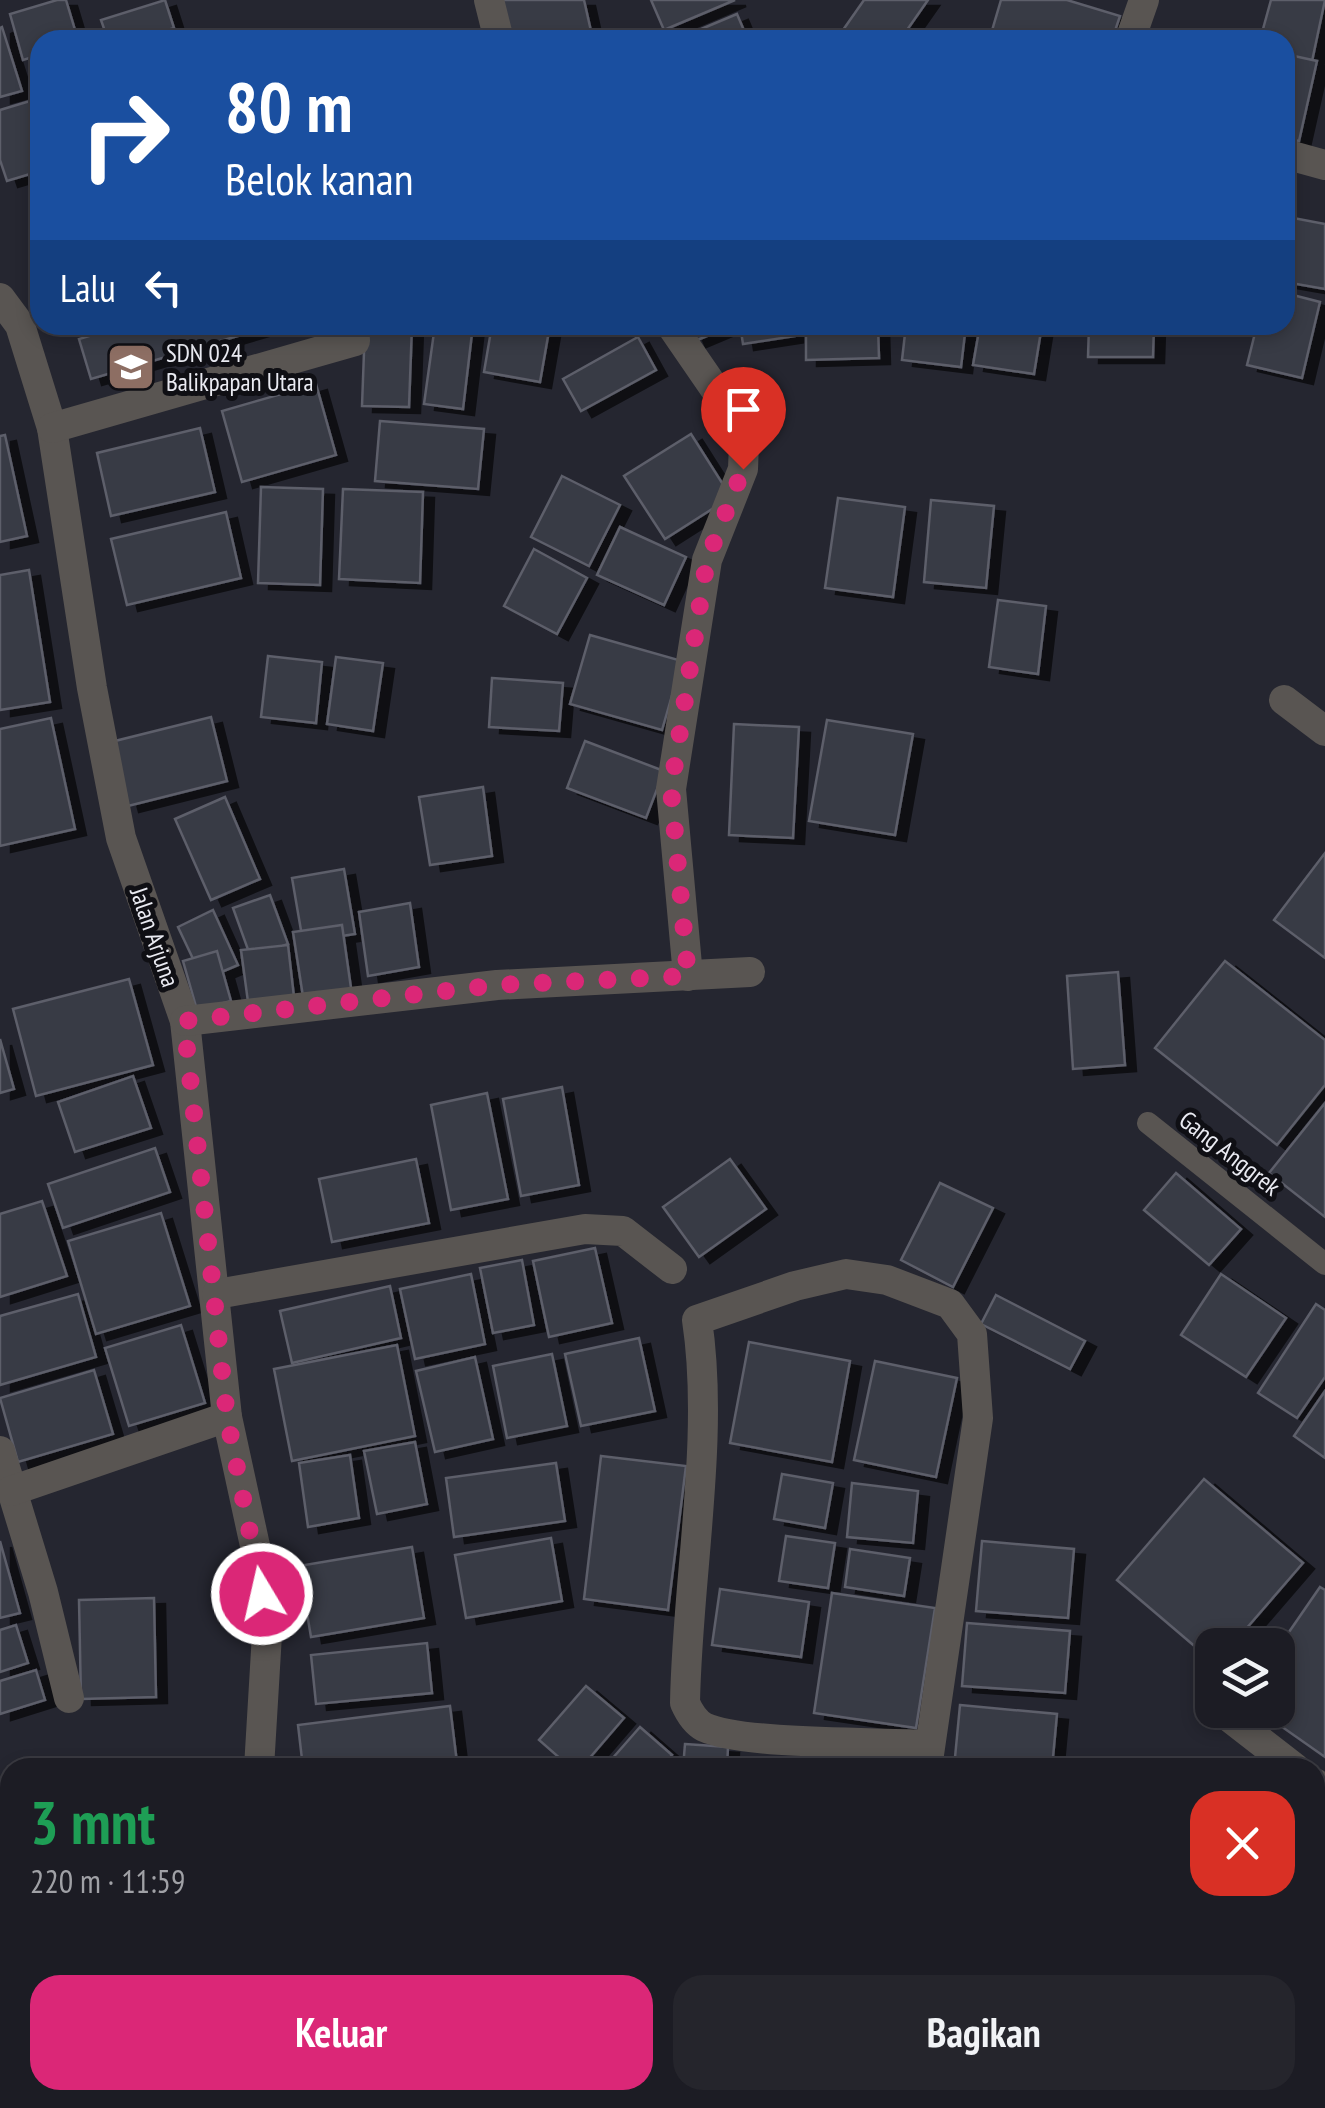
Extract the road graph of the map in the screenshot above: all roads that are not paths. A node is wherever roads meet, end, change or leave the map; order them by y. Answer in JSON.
{"nodes":[{"id":1,"x":489,"y":0,"type":"edge"},
{"id":2,"x":1144,"y":0,"type":"edge"},
{"id":3,"x":497,"y":30,"type":"edge"},
{"id":4,"x":1134,"y":30,"type":"edge"},
{"id":5,"x":1295,"y":157,"type":"edge"},
{"id":6,"x":1325,"y":165,"type":"edge"},
{"id":7,"x":0,"y":298,"type":"edge"},
{"id":8,"x":355,"y":335,"type":"edge"},
{"id":9,"x":678,"y":335,"type":"edge"},
{"id":10,"x":52,"y":428,"type":"junction"},
{"id":11,"x":1284,"y":700,"type":"dead end"},
{"id":12,"x":1325,"y":730,"type":"edge"},
{"id":13,"x":750,"y":972,"type":"dead end"},
{"id":14,"x":688,"y":976,"type":"junction"},
{"id":15,"x":184,"y":1021,"type":"junction"},
{"id":16,"x":1148,"y":1123,"type":"dead end"},
{"id":17,"x":1325,"y":1264,"type":"edge"},
{"id":18,"x":672,"y":1269,"type":"dead end"},
{"id":19,"x":217,"y":1294,"type":"junction"},
{"id":20,"x":227,"y":1417,"type":"junction"},
{"id":21,"x":0,"y":1451,"type":"edge"},
{"id":22,"x":11,"y":1491,"type":"junction"},
{"id":23,"x":69,"y":1698,"type":"dead end"},
{"id":24,"x":1244,"y":1728,"type":"edge"},
{"id":25,"x":928,"y":1756,"type":"edge"},
{"id":26,"x":261,"y":1758,"type":"edge"},
{"id":27,"x":1282,"y":1758,"type":"edge"}],
"edges":[{"from":1,"to":3,"type":"street"},
{"from":2,"to":4,"type":"street"},
{"from":5,"to":6,"type":"street"},
{"from":7,"to":10,"type":"street","name":"Jalan Arjuna"},
{"from":8,"to":10,"type":"street"},
{"from":9,"to":14,"type":"street"},
{"from":10,"to":15,"type":"street","name":"Jalan Arjuna"},
{"from":11,"to":12,"type":"street"},
{"from":13,"to":14,"type":"street"},
{"from":14,"to":15,"type":"street"},
{"from":15,"to":19,"type":"street","name":"Jalan Arjuna"},
{"from":16,"to":17,"type":"lane","name":"Gang Anggrek"},
{"from":18,"to":19,"type":"street"},
{"from":19,"to":20,"type":"street","name":"Jalan Arjuna"},
{"from":20,"to":22,"type":"street"},
{"from":20,"to":26,"type":"street","name":"Jalan Arjuna"},
{"from":21,"to":22,"type":"street"},
{"from":22,"to":23,"type":"street"},
{"from":24,"to":27,"type":"street"},
{"from":25,"to":25,"type":"street"}]}
